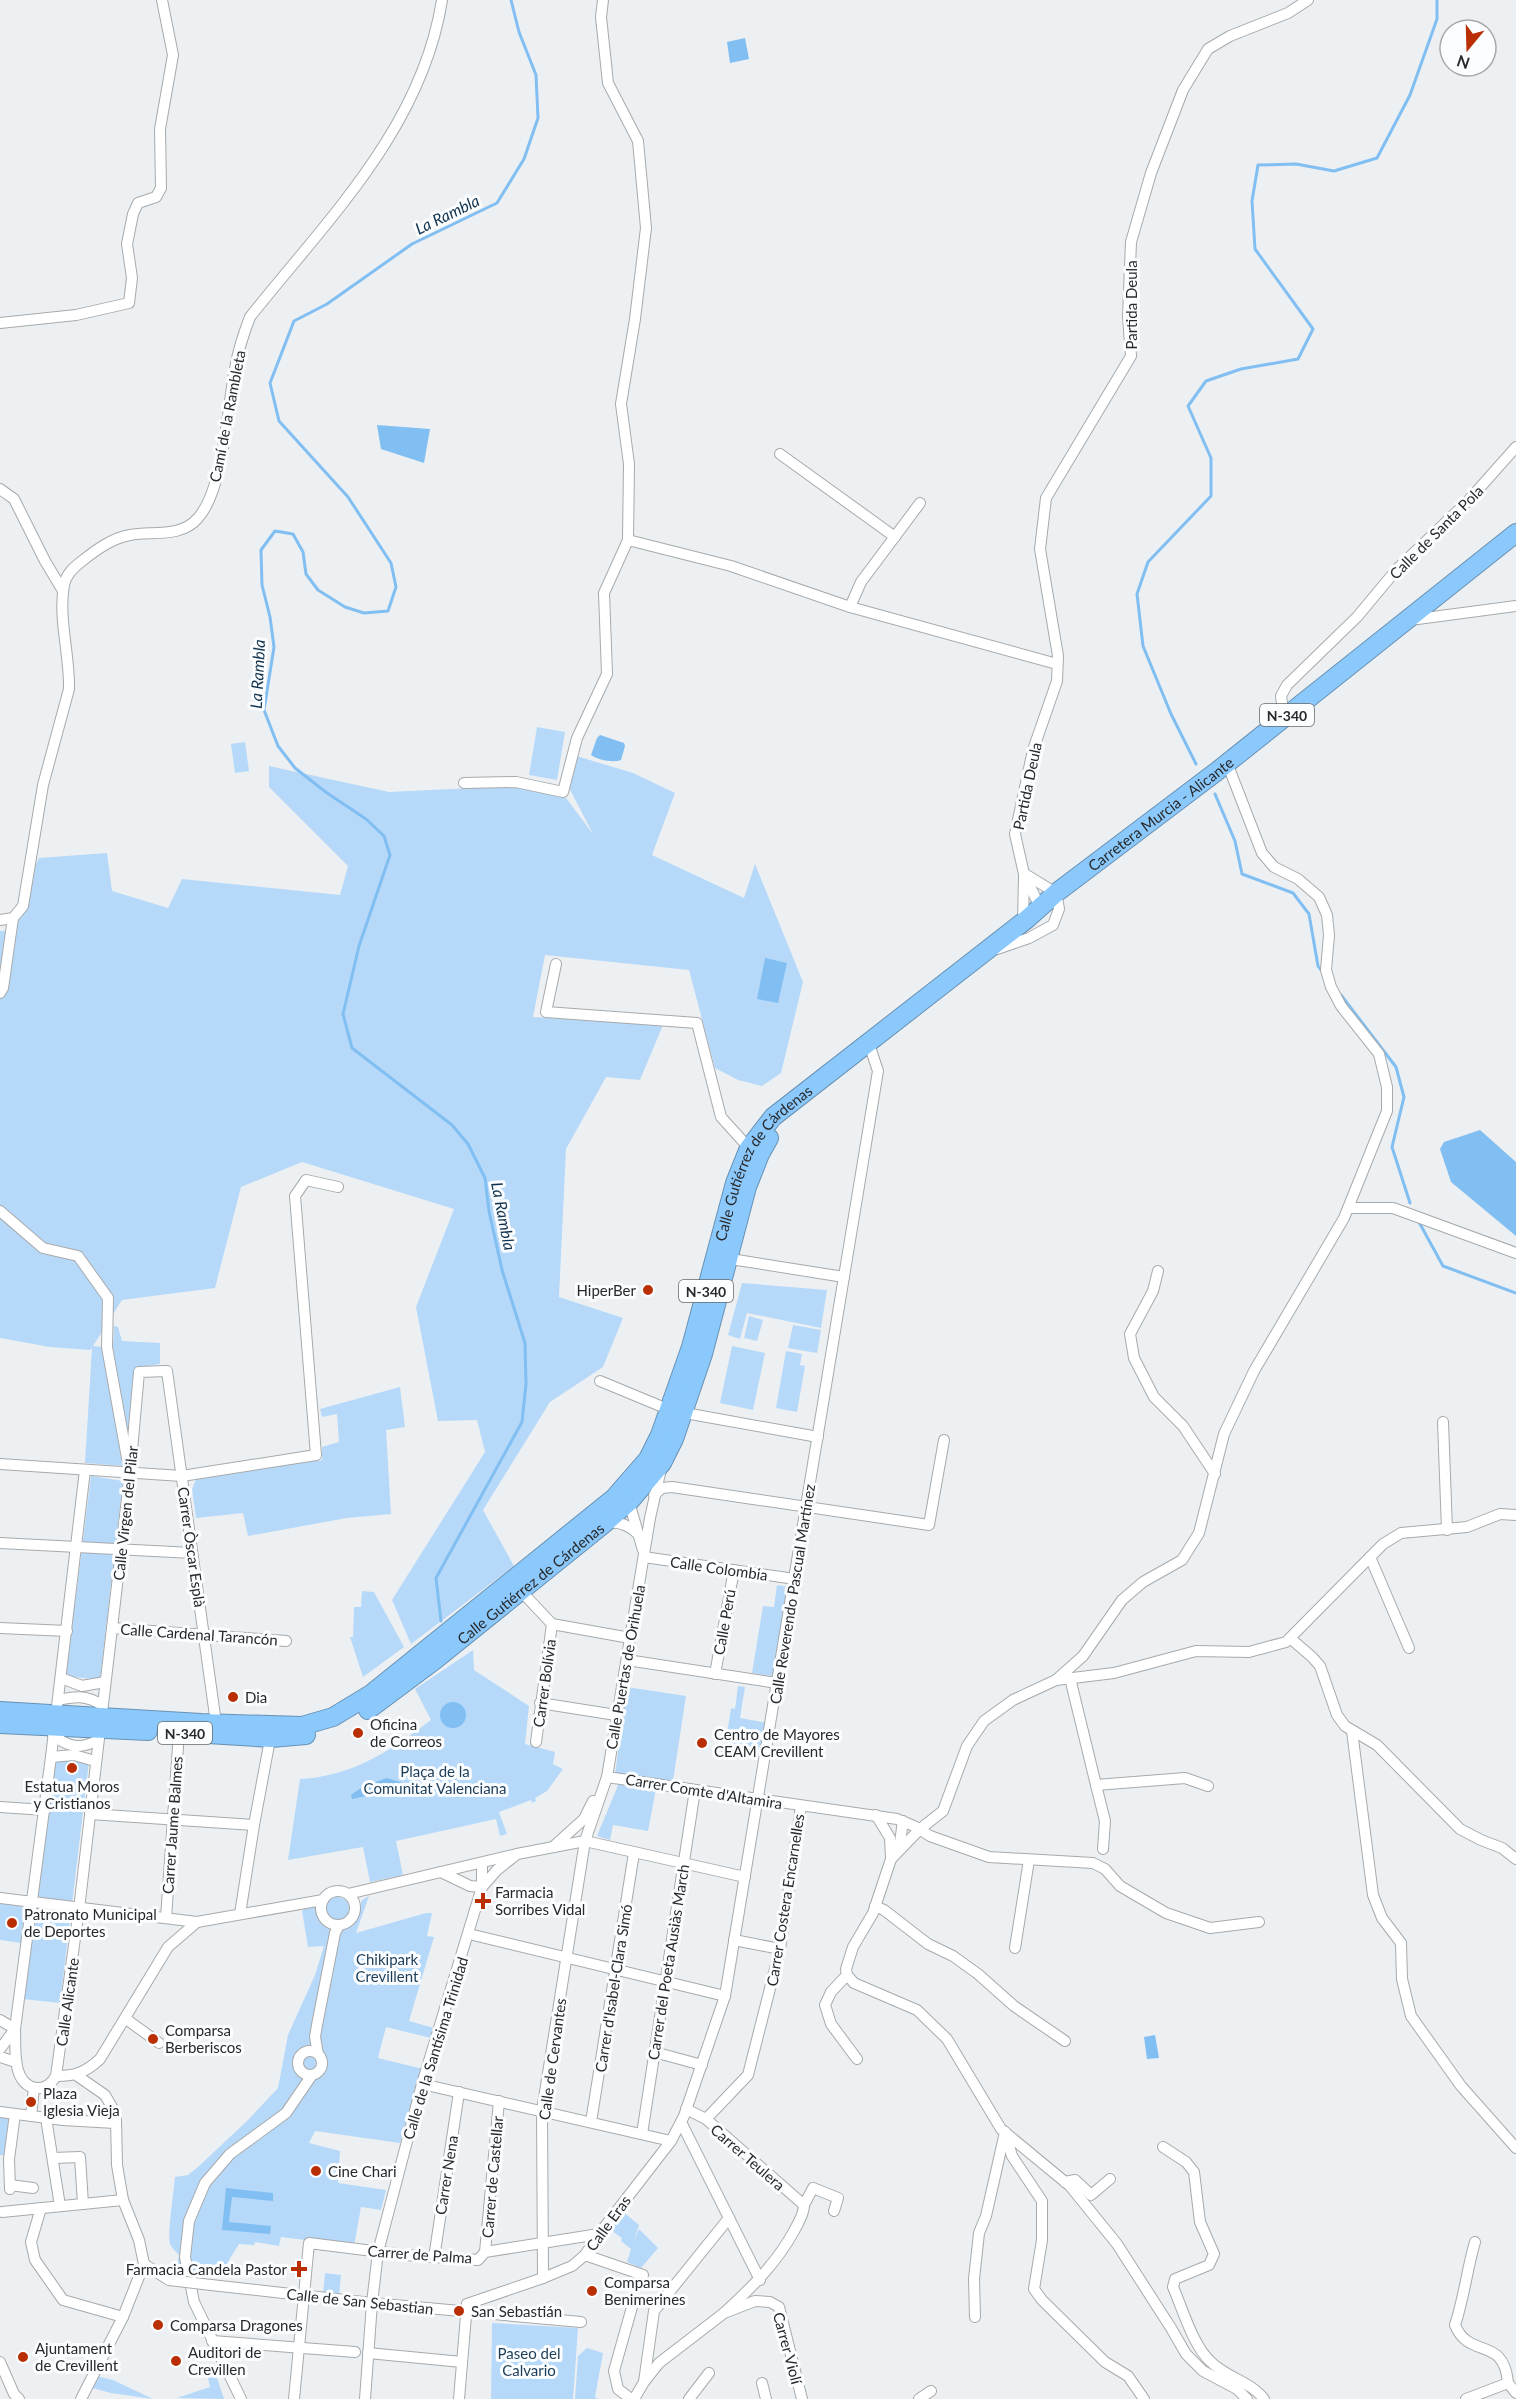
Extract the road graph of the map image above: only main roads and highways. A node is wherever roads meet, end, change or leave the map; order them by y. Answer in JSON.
{"nodes":[{"id":1,"x":1516,"y":533,"type":"edge"},
{"id":2,"x":805,"y":1093,"type":"junction"},
{"id":3,"x":677,"y":1411,"type":"junction"},
{"id":4,"x":622,"y":1499,"type":"junction"},
{"id":5,"x":0,"y":1711,"type":"edge"},
{"id":6,"x":55,"y":1719,"type":"junction"},
{"id":7,"x":100,"y":1723,"type":"junction"},
{"id":8,"x":0,"y":1724,"type":"edge"},
{"id":9,"x":271,"y":1731,"type":"junction"}],
"edges":[{"from":1,"to":2,"type":"highway","name":"Carretera Murcia - Alicante","number":"N-340"},
{"from":2,"to":3,"type":"highway","name":"Calle Gutiérrez de Cárdenas","number":"N-340"},
{"from":2,"to":3,"type":"highway","name":"Calle Gutiérrez de Cárdenas","number":"N-340"},
{"from":3,"to":4,"type":"highway","name":"Calle Gutiérrez de Cárdenas","number":"N-340"},
{"from":4,"to":9,"type":"highway","name":"Calle Gutiérrez de Cárdenas","number":"N-340"},
{"from":4,"to":9,"type":"highway","name":"Calle Gutiérrez de Cárdenas","number":"N-340"},
{"from":5,"to":6,"type":"highway","number":"N-340"},
{"from":6,"to":7,"type":"highway","number":"N-340"},
{"from":6,"to":8,"type":"highway","number":"N-340"},
{"from":7,"to":9,"type":"highway","number":"N-340"},
{"from":7,"to":9,"type":"highway","number":"N-340"}]}
